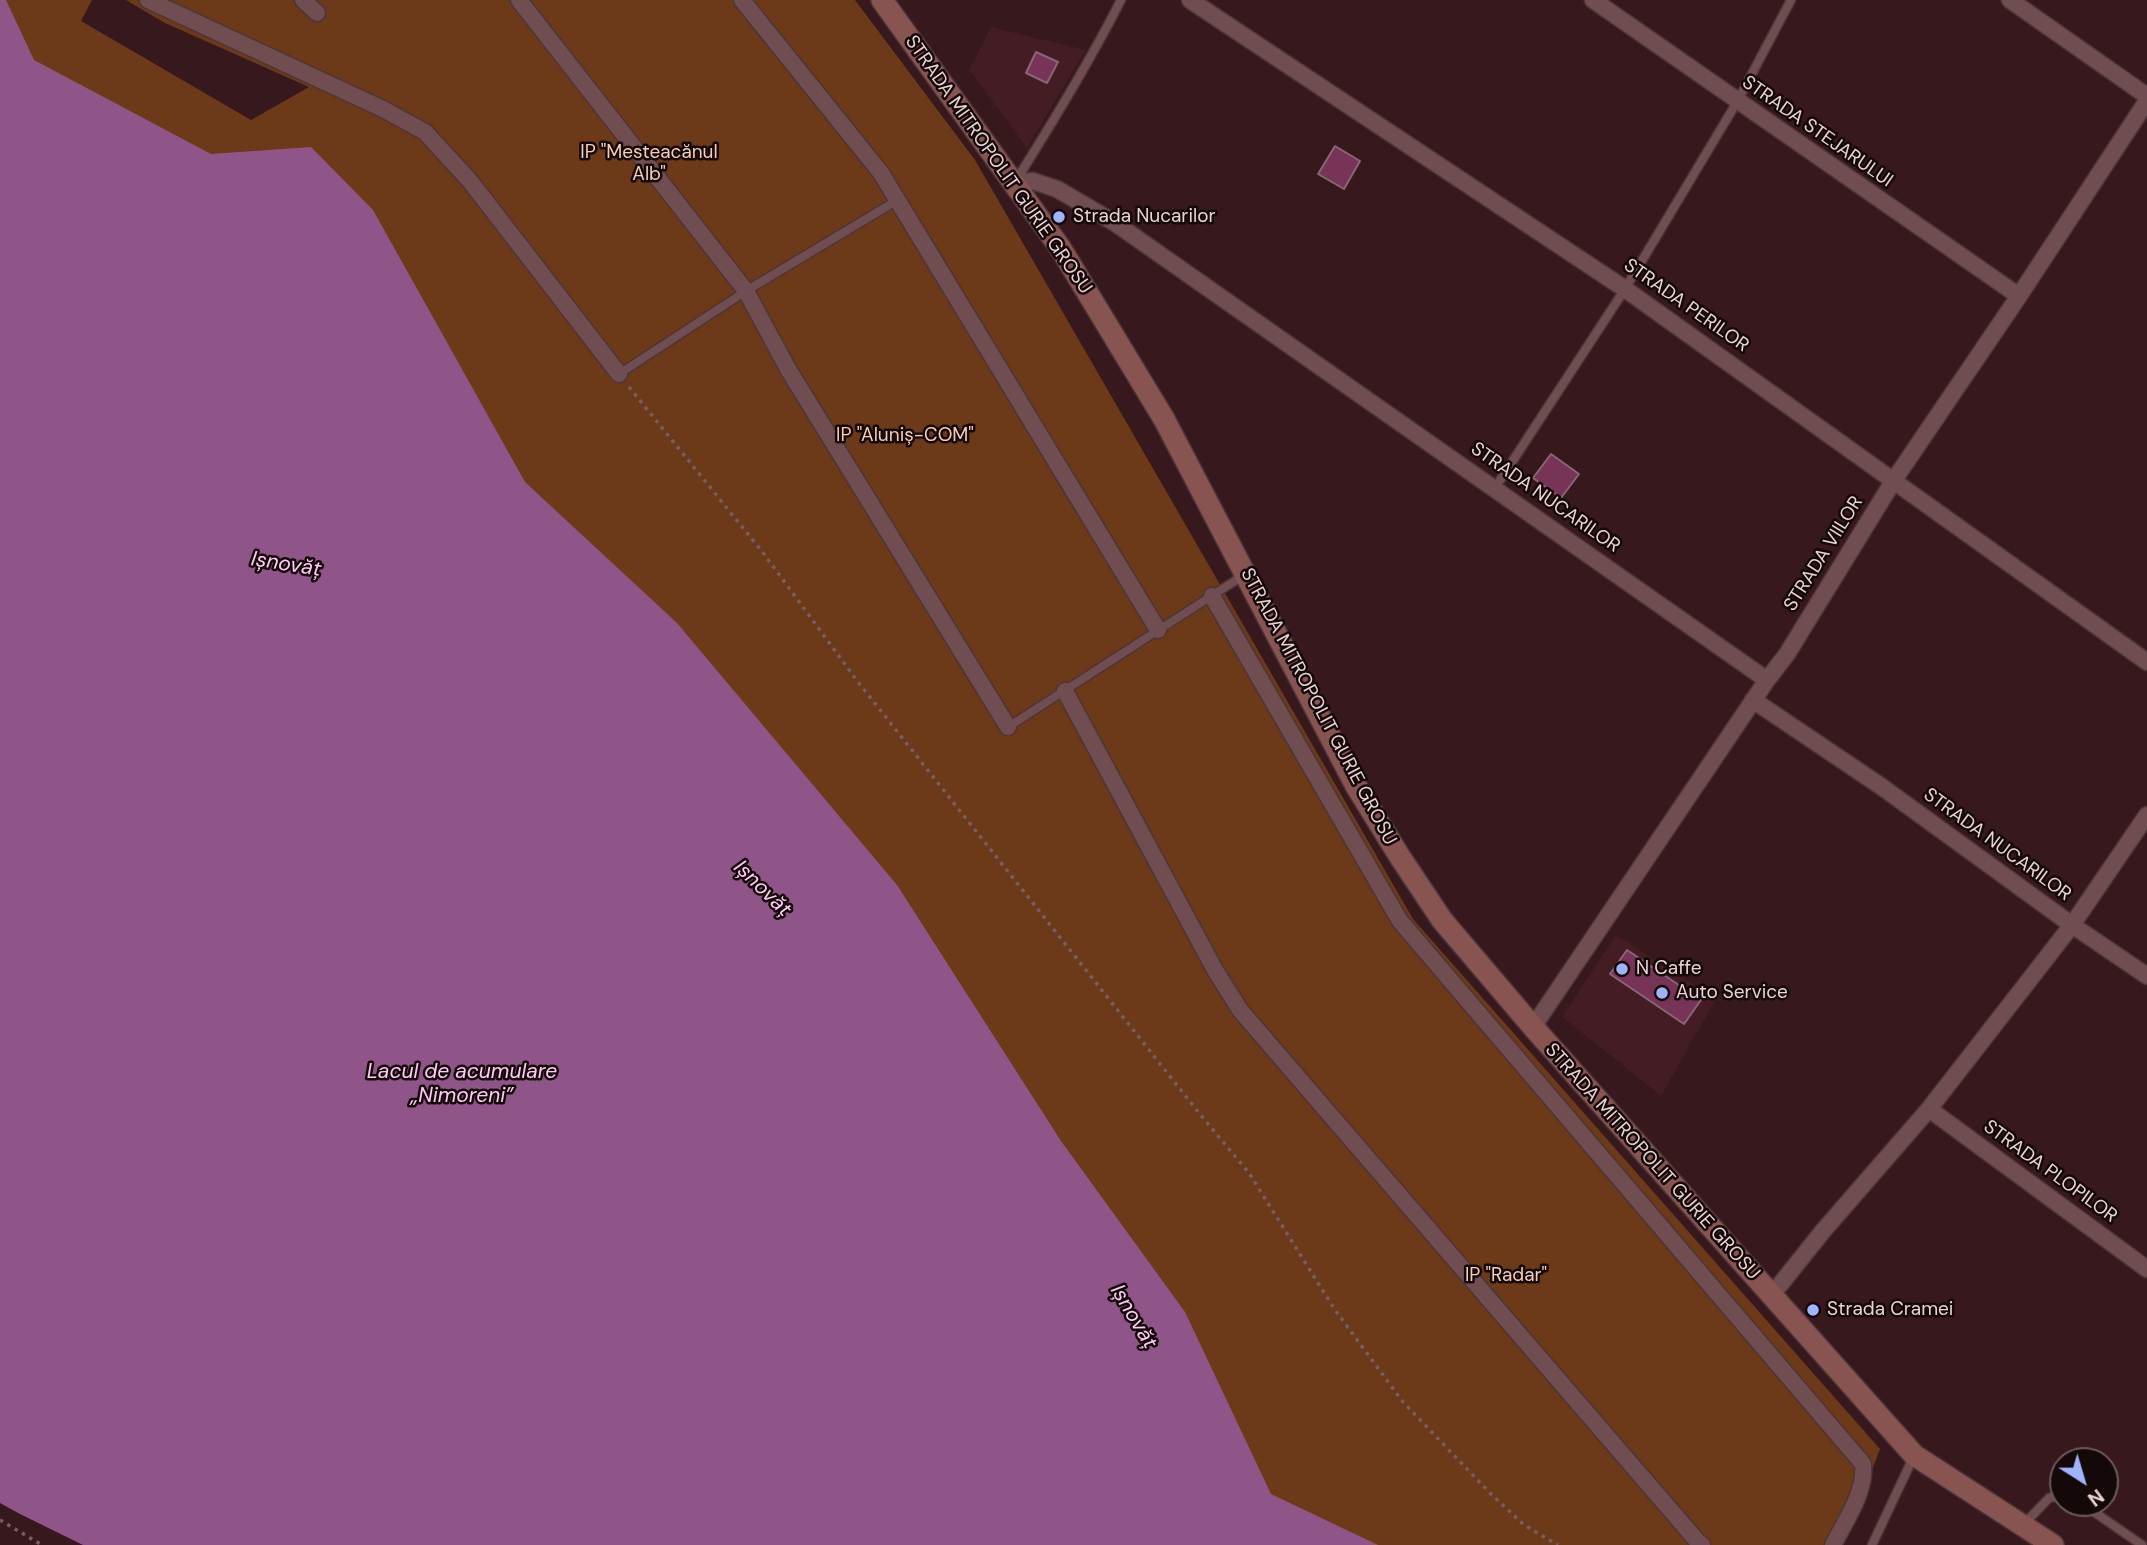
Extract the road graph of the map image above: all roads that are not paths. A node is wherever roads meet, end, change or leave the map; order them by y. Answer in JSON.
{"nodes":[{"id":1,"x":148,"y":0,"type":"edge"},
{"id":2,"x":303,"y":0,"type":"edge"},
{"id":3,"x":519,"y":0,"type":"edge"},
{"id":4,"x":742,"y":0,"type":"edge"},
{"id":5,"x":882,"y":0,"type":"edge"},
{"id":6,"x":1121,"y":0,"type":"edge"},
{"id":7,"x":1190,"y":0,"type":"edge"},
{"id":8,"x":1593,"y":0,"type":"edge"},
{"id":9,"x":1791,"y":0,"type":"edge"},
{"id":10,"x":2010,"y":0,"type":"edge"},
{"id":11,"x":317,"y":13,"type":"dead end"},
{"id":12,"x":2147,"y":96,"type":"edge"},
{"id":13,"x":2147,"y":101,"type":"edge"},
{"id":14,"x":1737,"y":102,"type":"junction"},
{"id":15,"x":1014,"y":183,"type":"junction"},
{"id":16,"x":896,"y":201,"type":"junction"},
{"id":17,"x":1625,"y":289,"type":"junction"},
{"id":18,"x":746,"y":291,"type":"junction"},
{"id":19,"x":2019,"y":296,"type":"junction"},
{"id":20,"x":619,"y":374,"type":"joint"},
{"id":21,"x":1894,"y":480,"type":"junction"},
{"id":22,"x":1495,"y":488,"type":"junction"},
{"id":23,"x":1245,"y":574,"type":"junction"},
{"id":24,"x":1212,"y":596,"type":"junction"},
{"id":25,"x":1158,"y":631,"type":"junction"},
{"id":26,"x":2147,"y":662,"type":"edge"},
{"id":27,"x":1767,"y":680,"type":"junction"},
{"id":28,"x":1065,"y":691,"type":"junction"},
{"id":29,"x":1753,"y":700,"type":"junction"},
{"id":30,"x":1008,"y":727,"type":"joint"},
{"id":31,"x":2147,"y":815,"type":"edge"},
{"id":32,"x":2072,"y":925,"type":"junction"},
{"id":33,"x":2147,"y":976,"type":"edge"},
{"id":34,"x":1533,"y":1027,"type":"junction"},
{"id":35,"x":1929,"y":1109,"type":"junction"},
{"id":36,"x":2147,"y":1269,"type":"edge"},
{"id":37,"x":1771,"y":1296,"type":"junction"},
{"id":38,"x":1914,"y":1455,"type":"junction"},
{"id":39,"x":2049,"y":1498,"type":"edge"},
{"id":40,"x":2101,"y":1517,"type":"edge"},
{"id":41,"x":2022,"y":1525,"type":"junction"},
{"id":42,"x":1702,"y":1545,"type":"edge"},
{"id":43,"x":1833,"y":1545,"type":"edge"},
{"id":44,"x":1872,"y":1545,"type":"edge"},
{"id":45,"x":2053,"y":1545,"type":"edge"},
{"id":46,"x":2142,"y":1545,"type":"edge"}],
"edges":[{"from":1,"to":20,"type":"street"},
{"from":2,"to":11,"type":"street"},
{"from":3,"to":18,"type":"street"},
{"from":4,"to":16,"type":"street"},
{"from":5,"to":15,"type":"main road","name":"STRADA MITROPOLIT GURIE GROSU"},
{"from":6,"to":15,"type":"lane"},
{"from":7,"to":17,"type":"street","name":"STRADA PERILOR"},
{"from":8,"to":14,"type":"street","name":"STRADA STEJARULUI"},
{"from":9,"to":14,"type":"lane"},
{"from":10,"to":12,"type":"street"},
{"from":13,"to":19,"type":"street","name":"STRADA VIILOR"},
{"from":14,"to":17,"type":"lane"},
{"from":14,"to":19,"type":"street","name":"STRADA STEJARULUI"},
{"from":15,"to":22,"type":"street","name":"STRADA NUCARILOR"},
{"from":15,"to":23,"type":"main road","name":"STRADA MITROPOLIT GURIE GROSU"},
{"from":16,"to":18,"type":"lane"},
{"from":16,"to":25,"type":"street"},
{"from":17,"to":21,"type":"street","name":"STRADA PERILOR"},
{"from":17,"to":22,"type":"lane"},
{"from":18,"to":20,"type":"lane"},
{"from":18,"to":30,"type":"street"},
{"from":19,"to":21,"type":"street","name":"STRADA VIILOR"},
{"from":21,"to":26,"type":"street","name":"STRADA PERILOR"},
{"from":21,"to":27,"type":"street","name":"STRADA VIILOR"},
{"from":22,"to":27,"type":"street","name":"STRADA NUCARILOR"},
{"from":23,"to":24,"type":"lane"},
{"from":23,"to":34,"type":"main road","name":"STRADA MITROPOLIT GURIE GROSU"},
{"from":24,"to":25,"type":"lane"},
{"from":24,"to":43,"type":"street"},
{"from":25,"to":28,"type":"lane"},
{"from":27,"to":29,"type":"street","name":"STRADA VIILOR"},
{"from":28,"to":30,"type":"lane"},
{"from":28,"to":42,"type":"street"},
{"from":29,"to":32,"type":"street","name":"STRADA NUCARILOR"},
{"from":29,"to":34,"type":"street","name":"STRADA VIILOR"},
{"from":31,"to":32,"type":"street"},
{"from":32,"to":33,"type":"street","name":"STRADA NUCARILOR"},
{"from":32,"to":35,"type":"street"},
{"from":34,"to":37,"type":"main road","name":"STRADA MITROPOLIT GURIE GROSU"},
{"from":35,"to":36,"type":"street","name":"STRADA PLOPILOR"},
{"from":35,"to":37,"type":"street"},
{"from":37,"to":38,"type":"main road","name":"STRADA MITROPOLIT GURIE GROSU"},
{"from":38,"to":41,"type":"main road","name":"STRADA MITROPOLIT GURIE GROSU"},
{"from":38,"to":44,"type":"lane"},
{"from":39,"to":41,"type":"lane"},
{"from":40,"to":46,"type":"lane"},
{"from":41,"to":45,"type":"main road","name":"STRADA MITROPOLIT GURIE GROSU"}]}
